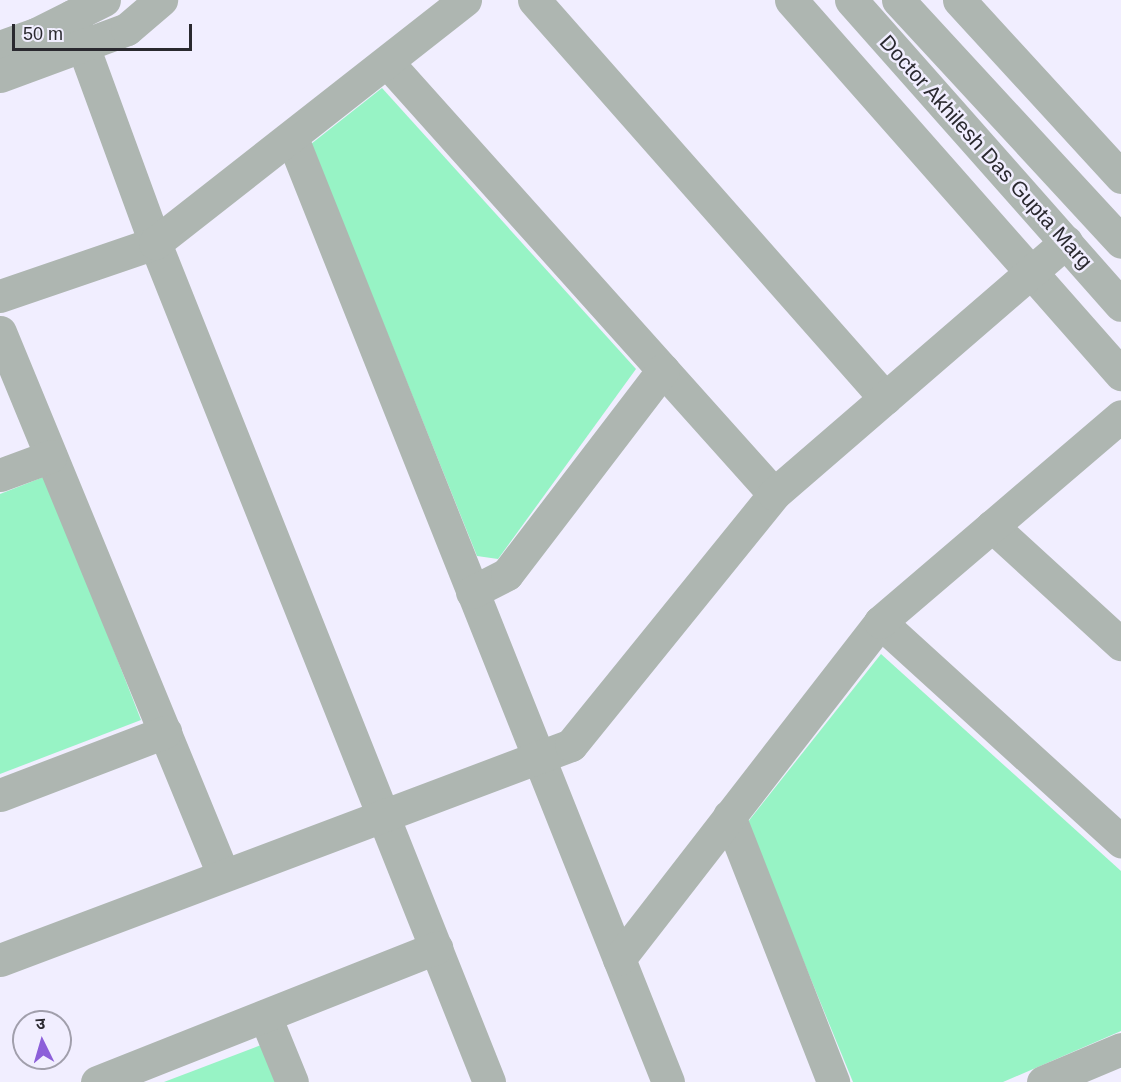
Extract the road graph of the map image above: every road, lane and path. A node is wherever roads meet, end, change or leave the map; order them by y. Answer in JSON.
{"nodes":[{"id":1,"x":104,"y":0,"type":"edge"},
{"id":2,"x":161,"y":0,"type":"edge"},
{"id":3,"x":465,"y":0,"type":"edge"},
{"id":4,"x":534,"y":0,"type":"edge"},
{"id":5,"x":790,"y":0,"type":"edge"},
{"id":6,"x":898,"y":0,"type":"edge"},
{"id":7,"x":959,"y":0,"type":"edge"},
{"id":8,"x":854,"y":1,"type":"edge"},
{"id":9,"x":77,"y":31,"type":"junction"},
{"id":10,"x":0,"y":46,"type":"edge"},
{"id":11,"x":387,"y":62,"type":"junction"},
{"id":12,"x":0,"y":76,"type":"edge"},
{"id":13,"x":292,"y":138,"type":"junction"},
{"id":14,"x":1121,"y":177,"type":"edge"},
{"id":15,"x":1066,"y":242,"type":"junction"},
{"id":16,"x":1121,"y":242,"type":"edge"},
{"id":17,"x":155,"y":243,"type":"junction"},
{"id":18,"x":1032,"y":272,"type":"junction"},
{"id":19,"x":0,"y":296,"type":"edge"},
{"id":20,"x":1121,"y":305,"type":"edge"},
{"id":21,"x":0,"y":332,"type":"edge"},
{"id":22,"x":663,"y":370,"type":"junction"},
{"id":23,"x":1121,"y":374,"type":"edge"},
{"id":24,"x":885,"y":398,"type":"junction"},
{"id":25,"x":1121,"y":416,"type":"edge"},
{"id":26,"x":51,"y":456,"type":"junction"},
{"id":27,"x":0,"y":475,"type":"edge"},
{"id":28,"x":774,"y":494,"type":"junction"},
{"id":29,"x":992,"y":526,"type":"junction"},
{"id":30,"x":472,"y":592,"type":"junction"},
{"id":31,"x":880,"y":622,"type":"junction"},
{"id":32,"x":1121,"y":644,"type":"edge"},
{"id":33,"x":165,"y":732,"type":"junction"},
{"id":34,"x":538,"y":757,"type":"junction"},
{"id":35,"x":0,"y":795,"type":"edge"},
{"id":36,"x":383,"y":815,"type":"junction"},
{"id":37,"x":729,"y":816,"type":"junction"},
{"id":38,"x":1121,"y":842,"type":"edge"},
{"id":39,"x":223,"y":874,"type":"junction"},
{"id":40,"x":436,"y":948,"type":"junction"},
{"id":41,"x":619,"y":959,"type":"junction"},
{"id":42,"x":0,"y":960,"type":"edge"},
{"id":43,"x":265,"y":1016,"type":"junction"},
{"id":44,"x":1121,"y":1049,"type":"edge"},
{"id":45,"x":97,"y":1082,"type":"edge"},
{"id":46,"x":292,"y":1082,"type":"edge"},
{"id":47,"x":489,"y":1082,"type":"edge"},
{"id":48,"x":668,"y":1082,"type":"edge"},
{"id":49,"x":833,"y":1082,"type":"edge"},
{"id":50,"x":1043,"y":1082,"type":"edge"}],
"edges":[{"from":1,"to":9,"type":"street"},
{"from":2,"to":9,"type":"street"},
{"from":3,"to":11,"type":"street"},
{"from":4,"to":24,"type":"street"},
{"from":5,"to":18,"type":"street"},
{"from":6,"to":16,"type":"street","name":"Doctor Akhilesh Das Gupta Marg"},
{"from":7,"to":14,"type":"street"},
{"from":8,"to":15,"type":"street","name":"Doctor Akhilesh Das Gupta Marg"},
{"from":9,"to":10,"type":"street"},
{"from":9,"to":12,"type":"street"},
{"from":9,"to":17,"type":"street"},
{"from":11,"to":13,"type":"street"},
{"from":11,"to":22,"type":"street"},
{"from":13,"to":17,"type":"street"},
{"from":13,"to":30,"type":"street"},
{"from":15,"to":18,"type":"street"},
{"from":15,"to":20,"type":"street","name":"Doctor Akhilesh Das Gupta Marg"},
{"from":17,"to":19,"type":"street"},
{"from":17,"to":36,"type":"street"},
{"from":18,"to":23,"type":"street"},
{"from":18,"to":24,"type":"street"},
{"from":21,"to":26,"type":"street"},
{"from":22,"to":28,"type":"street"},
{"from":22,"to":30,"type":"street"},
{"from":24,"to":28,"type":"street"},
{"from":25,"to":29,"type":"street"},
{"from":26,"to":27,"type":"street"},
{"from":26,"to":33,"type":"street"},
{"from":28,"to":34,"type":"street"},
{"from":29,"to":31,"type":"street"},
{"from":29,"to":32,"type":"street"},
{"from":30,"to":34,"type":"street"},
{"from":31,"to":37,"type":"street"},
{"from":31,"to":38,"type":"street"},
{"from":33,"to":35,"type":"street"},
{"from":33,"to":39,"type":"street"},
{"from":34,"to":36,"type":"street"},
{"from":34,"to":41,"type":"street"},
{"from":36,"to":39,"type":"street"},
{"from":36,"to":40,"type":"street"},
{"from":37,"to":41,"type":"street"},
{"from":37,"to":49,"type":"street"},
{"from":39,"to":42,"type":"street"},
{"from":40,"to":43,"type":"street"},
{"from":40,"to":47,"type":"street"},
{"from":41,"to":48,"type":"street"},
{"from":43,"to":45,"type":"street"},
{"from":43,"to":46,"type":"street"},
{"from":44,"to":50,"type":"street"}]}
